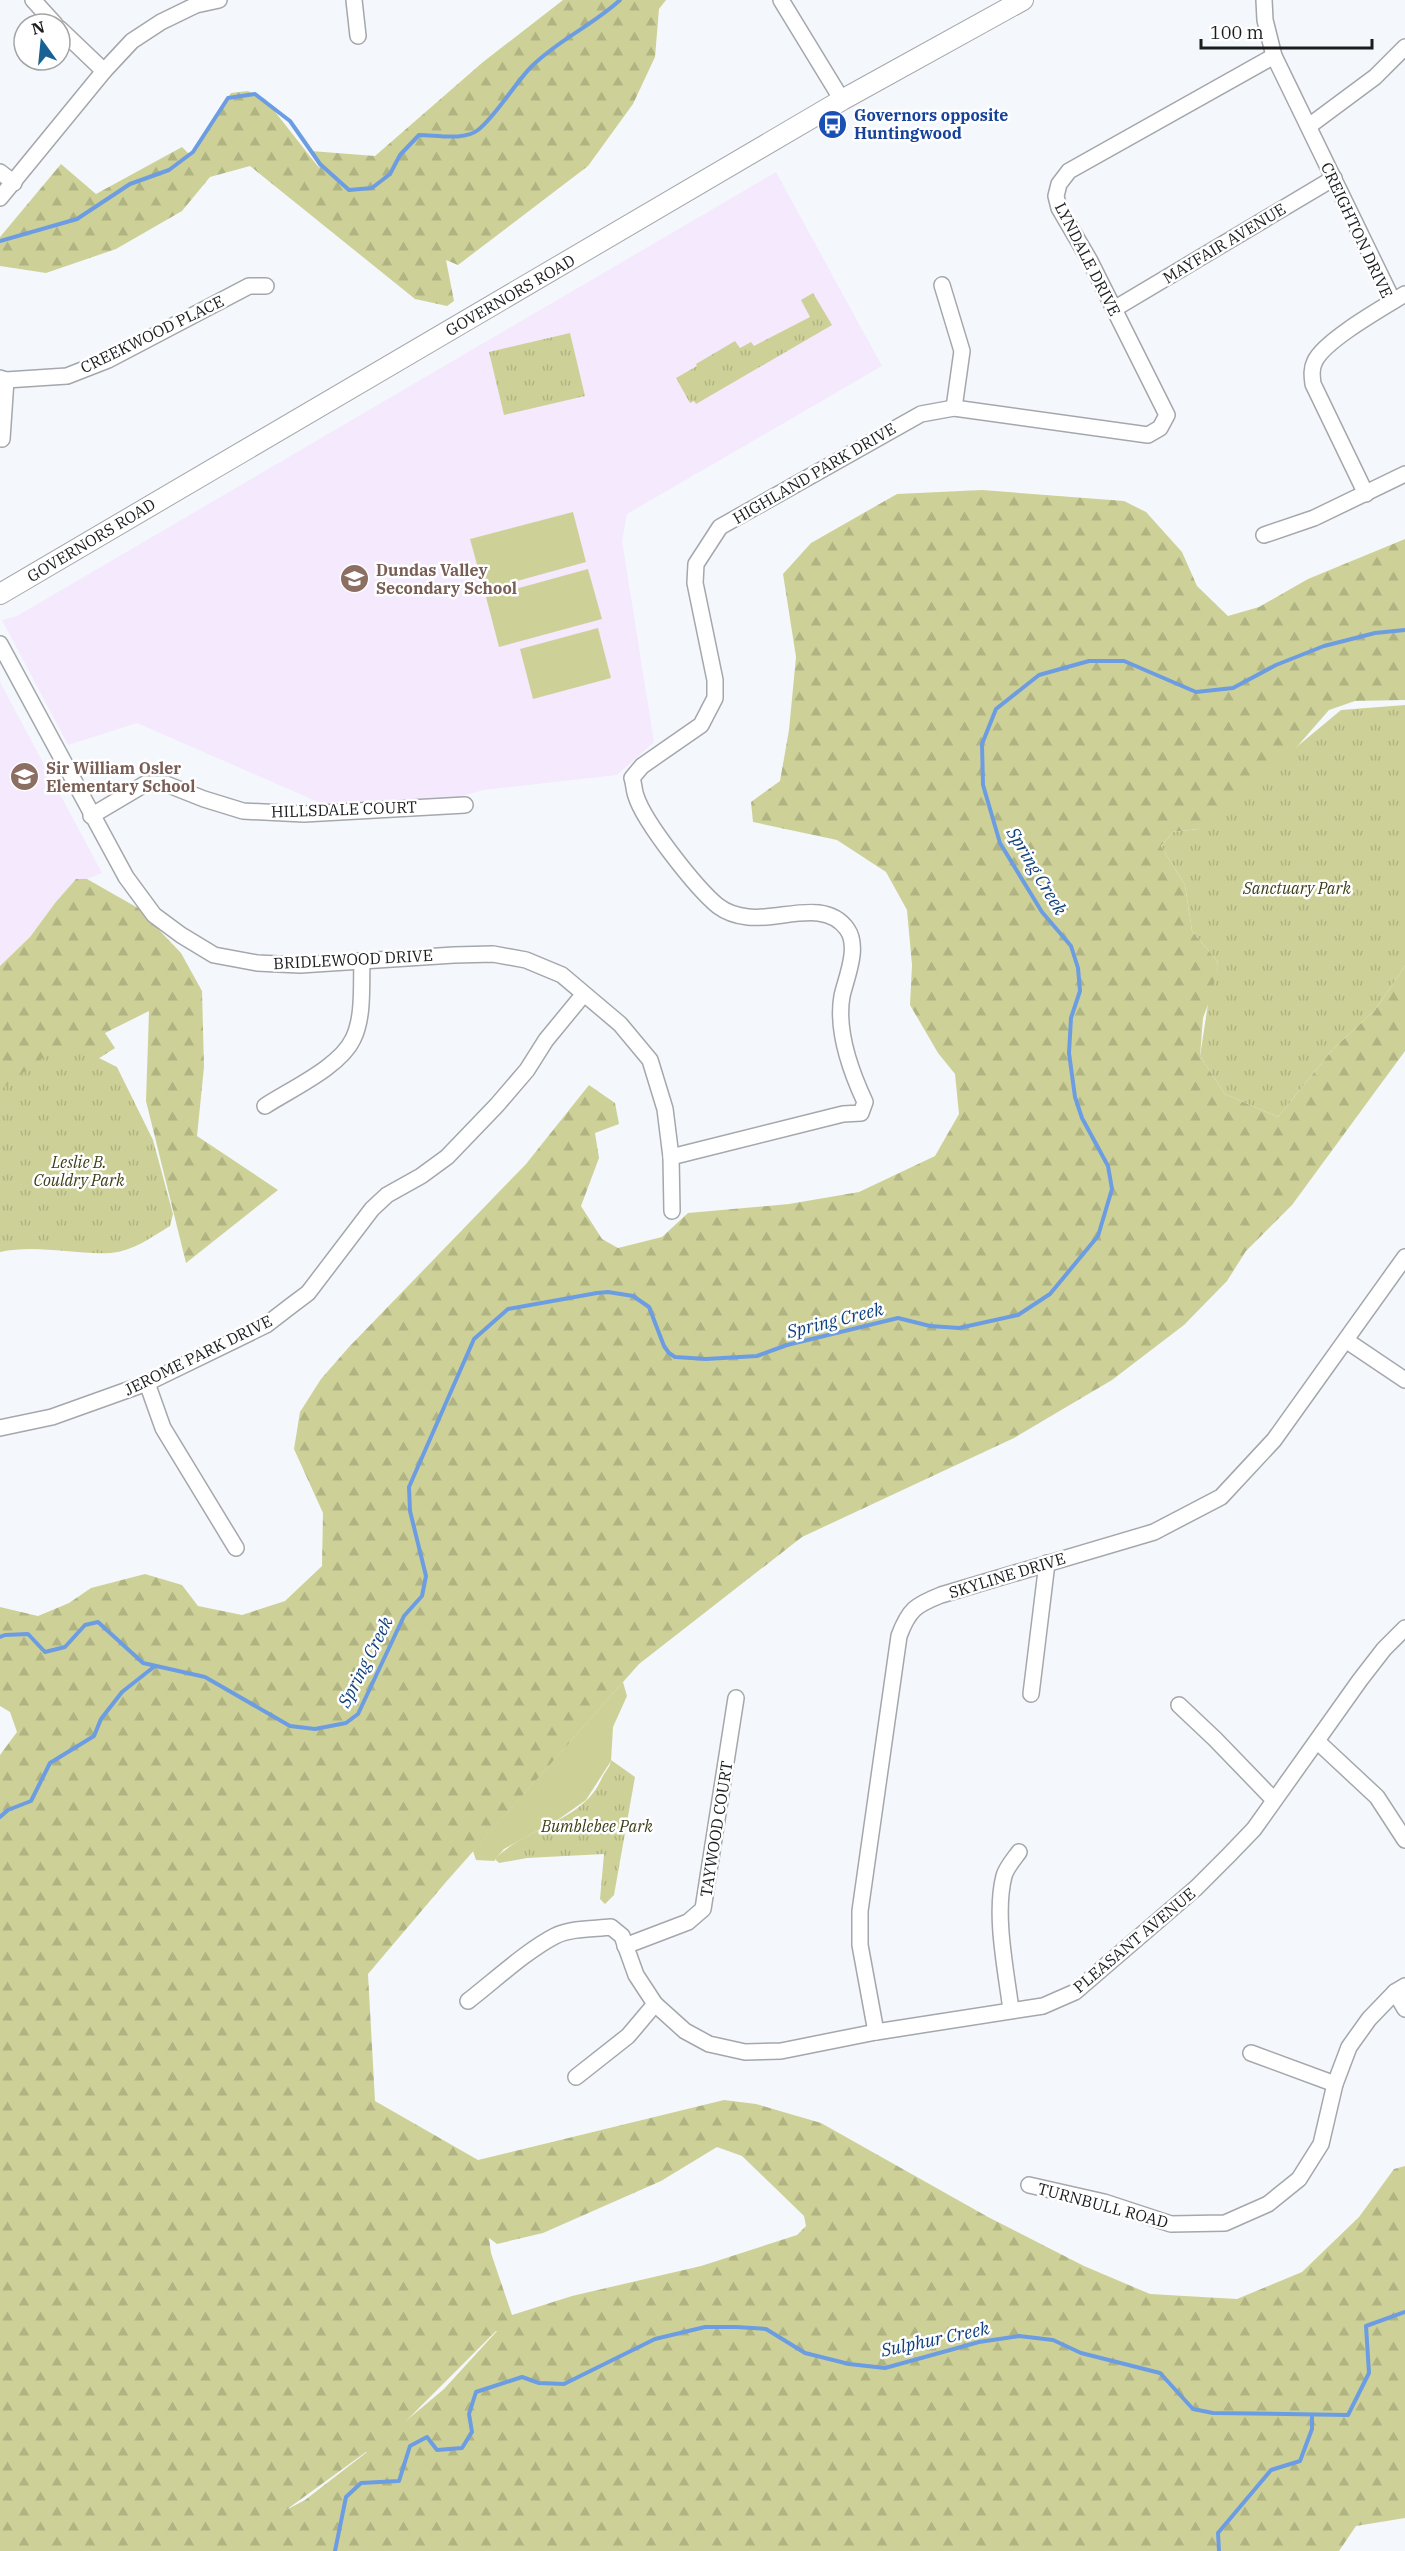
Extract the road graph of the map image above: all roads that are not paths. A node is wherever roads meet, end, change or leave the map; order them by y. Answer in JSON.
{"nodes":[{"id":1,"x":33,"y":0,"type":"edge"},
{"id":2,"x":219,"y":0,"type":"edge"},
{"id":3,"x":354,"y":0,"type":"edge"},
{"id":4,"x":781,"y":0,"type":"edge"},
{"id":5,"x":1023,"y":0,"type":"edge"},
{"id":6,"x":1264,"y":0,"type":"edge"},
{"id":7,"x":195,"y":2,"type":"edge"},
{"id":8,"x":44,"y":12,"type":"edge"},
{"id":9,"x":358,"y":36,"type":"dead end"},
{"id":10,"x":72,"y":40,"type":"edge"},
{"id":11,"x":1405,"y":47,"type":"edge"},
{"id":12,"x":1274,"y":56,"type":"junction"},
{"id":13,"x":104,"y":71,"type":"junction"},
{"id":14,"x":842,"y":100,"type":"junction"},
{"id":15,"x":1309,"y":126,"type":"junction"},
{"id":16,"x":0,"y":172,"type":"edge"},
{"id":17,"x":1334,"y":178,"type":"junction"},
{"id":18,"x":14,"y":183,"type":"junction"},
{"id":19,"x":0,"y":198,"type":"edge"},
{"id":20,"x":942,"y":285,"type":"dead end"},
{"id":21,"x":266,"y":286,"type":"dead end"},
{"id":22,"x":1399,"y":297,"type":"edge"},
{"id":23,"x":1114,"y":309,"type":"junction"},
{"id":24,"x":3,"y":379,"type":"edge"},
{"id":25,"x":954,"y":408,"type":"junction"},
{"id":26,"x":1160,"y":428,"type":"joint"},
{"id":27,"x":2,"y":439,"type":"dead end"},
{"id":28,"x":1405,"y":474,"type":"edge"},
{"id":29,"x":1366,"y":494,"type":"junction"},
{"id":30,"x":1264,"y":535,"type":"dead end"},
{"id":31,"x":0,"y":594,"type":"edge"},
{"id":32,"x":0,"y":644,"type":"edge"},
{"id":33,"x":465,"y":805,"type":"dead end"},
{"id":34,"x":91,"y":816,"type":"junction"},
{"id":35,"x":362,"y":961,"type":"junction"},
{"id":36,"x":583,"y":994,"type":"junction"},
{"id":37,"x":265,"y":1106,"type":"dead end"},
{"id":38,"x":671,"y":1157,"type":"junction"},
{"id":39,"x":672,"y":1211,"type":"dead end"},
{"id":40,"x":1405,"y":1257,"type":"edge"},
{"id":41,"x":1347,"y":1341,"type":"junction"},
{"id":42,"x":1405,"y":1380,"type":"edge"},
{"id":43,"x":147,"y":1383,"type":"junction"},
{"id":44,"x":0,"y":1428,"type":"edge"},
{"id":45,"x":236,"y":1548,"type":"dead end"},
{"id":46,"x":1047,"y":1563,"type":"junction"},
{"id":47,"x":1405,"y":1628,"type":"edge"},
{"id":48,"x":1031,"y":1694,"type":"dead end"},
{"id":49,"x":736,"y":1698,"type":"dead end"},
{"id":50,"x":1179,"y":1705,"type":"dead end"},
{"id":51,"x":1318,"y":1742,"type":"junction"},
{"id":52,"x":1274,"y":1800,"type":"junction"},
{"id":53,"x":1405,"y":1840,"type":"edge"},
{"id":54,"x":1019,"y":1852,"type":"dead end"},
{"id":55,"x":624,"y":1941,"type":"junction"},
{"id":56,"x":1400,"y":1989,"type":"edge"},
{"id":57,"x":468,"y":2001,"type":"dead end"},
{"id":58,"x":655,"y":2004,"type":"junction"},
{"id":59,"x":1405,"y":2009,"type":"edge"},
{"id":60,"x":1011,"y":2010,"type":"junction"},
{"id":61,"x":876,"y":2032,"type":"junction"},
{"id":62,"x":1251,"y":2054,"type":"dead end"},
{"id":63,"x":576,"y":2077,"type":"dead end"},
{"id":64,"x":1335,"y":2084,"type":"junction"},
{"id":65,"x":1029,"y":2185,"type":"dead end"}],
"edges":[{"from":1,"to":8,"type":"street"},
{"from":2,"to":7,"type":"street"},
{"from":3,"to":9,"type":"street"},
{"from":4,"to":14,"type":"street"},
{"from":5,"to":14,"type":"main road","name":"GOVERNORS ROAD"},
{"from":6,"to":12,"type":"street","name":"CREIGHTON DRIVE"},
{"from":7,"to":13,"type":"street"},
{"from":10,"to":13,"type":"street"},
{"from":11,"to":15,"type":"street"},
{"from":12,"to":15,"type":"street","name":"CREIGHTON DRIVE"},
{"from":12,"to":23,"type":"street","name":"LYNDALE DRIVE"},
{"from":13,"to":18,"type":"street"},
{"from":14,"to":31,"type":"main road","name":"GOVERNORS ROAD"},
{"from":15,"to":17,"type":"street","name":"CREIGHTON DRIVE"},
{"from":16,"to":18,"type":"street"},
{"from":17,"to":22,"type":"street","name":"CREIGHTON DRIVE"},
{"from":17,"to":23,"type":"street","name":"MAYFAIR AVENUE"},
{"from":18,"to":19,"type":"street"},
{"from":20,"to":25,"type":"street"},
{"from":21,"to":24,"type":"street","name":"CREEKWOOD PLACE"},
{"from":22,"to":29,"type":"street","name":"CREIGHTON DRIVE"},
{"from":23,"to":26,"type":"street","name":"LYNDALE DRIVE"},
{"from":24,"to":27,"type":"street"},
{"from":25,"to":26,"type":"street","name":"HIGHLAND PARK DRIVE"},
{"from":25,"to":38,"type":"street","name":"HIGHLAND PARK DRIVE"},
{"from":28,"to":29,"type":"street"},
{"from":29,"to":30,"type":"street"},
{"from":32,"to":34,"type":"street","name":"BRIDLEWOOD DRIVE"},
{"from":33,"to":34,"type":"street","name":"HILLSDALE COURT"},
{"from":34,"to":35,"type":"street","name":"BRIDLEWOOD DRIVE"},
{"from":35,"to":36,"type":"street","name":"BRIDLEWOOD DRIVE"},
{"from":35,"to":37,"type":"street"},
{"from":36,"to":38,"type":"street","name":"BRIDLEWOOD DRIVE"},
{"from":36,"to":43,"type":"street","name":"JEROME PARK DRIVE"},
{"from":38,"to":39,"type":"street","name":"BRIDLEWOOD DRIVE"},
{"from":40,"to":41,"type":"street","name":"SKYLINE DRIVE"},
{"from":41,"to":42,"type":"street"},
{"from":41,"to":46,"type":"street","name":"SKYLINE DRIVE"},
{"from":43,"to":44,"type":"street","name":"JEROME PARK DRIVE"},
{"from":43,"to":45,"type":"street"},
{"from":46,"to":48,"type":"street"},
{"from":46,"to":61,"type":"street","name":"SKYLINE DRIVE"},
{"from":47,"to":51,"type":"street","name":"PLEASANT AVENUE"},
{"from":49,"to":55,"type":"street","name":"TAYWOOD COURT"},
{"from":50,"to":52,"type":"street"},
{"from":51,"to":52,"type":"street","name":"PLEASANT AVENUE"},
{"from":51,"to":53,"type":"street"},
{"from":52,"to":60,"type":"street","name":"PLEASANT AVENUE"},
{"from":54,"to":60,"type":"street"},
{"from":55,"to":57,"type":"street"},
{"from":55,"to":58,"type":"street","name":"PLEASANT AVENUE"},
{"from":56,"to":59,"type":"street"},
{"from":56,"to":64,"type":"street","name":"TURNBULL ROAD"},
{"from":58,"to":61,"type":"street","name":"PLEASANT AVENUE"},
{"from":58,"to":63,"type":"street"},
{"from":60,"to":61,"type":"street","name":"PLEASANT AVENUE"},
{"from":62,"to":64,"type":"street"},
{"from":64,"to":65,"type":"street","name":"TURNBULL ROAD"}]}
